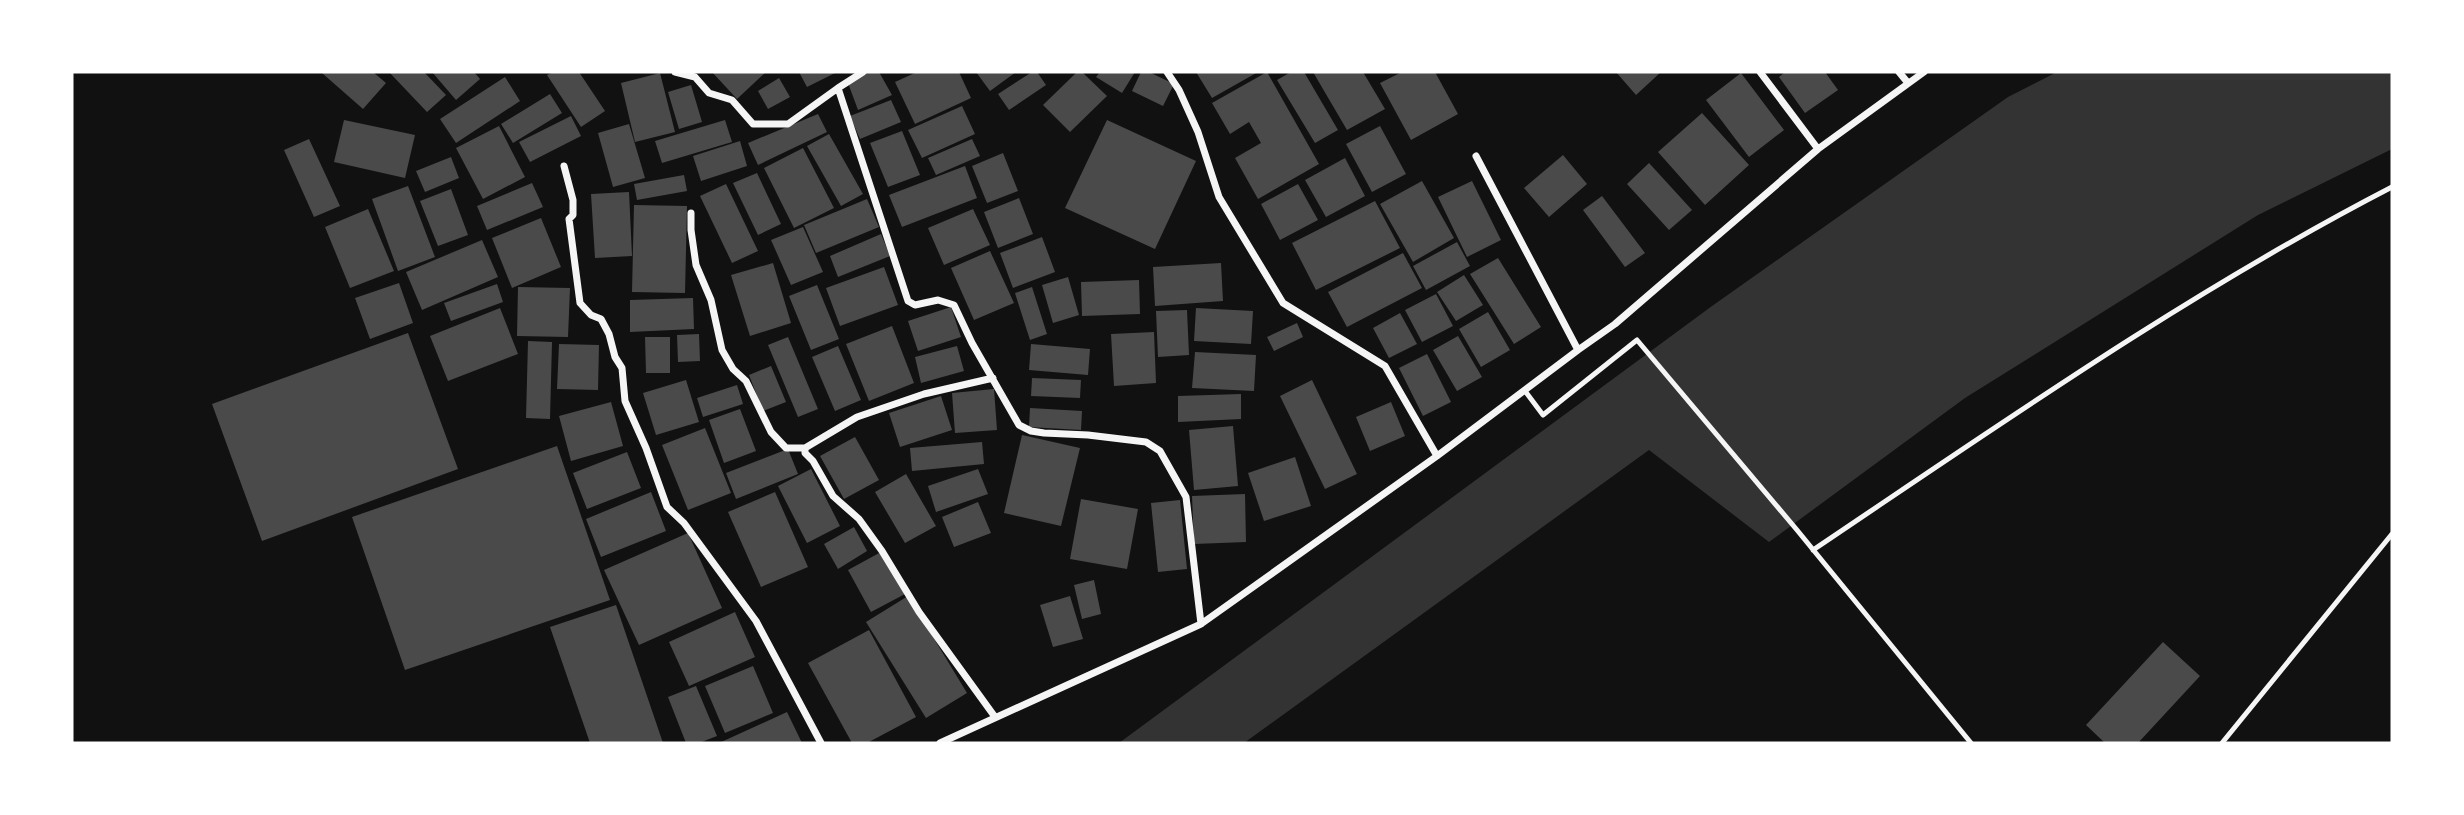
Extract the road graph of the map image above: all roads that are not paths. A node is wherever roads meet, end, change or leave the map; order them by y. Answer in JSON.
{"nodes":[{"id":1,"x":675,"y":72,"type":"edge"},
{"id":2,"x":863,"y":72,"type":"edge"},
{"id":3,"x":1167,"y":72,"type":"edge"},
{"id":4,"x":1760,"y":72,"type":"edge"},
{"id":5,"x":1899,"y":72,"type":"edge"},
{"id":6,"x":1924,"y":72,"type":"edge"},
{"id":7,"x":1908,"y":83,"type":"junction"},
{"id":8,"x":838,"y":88,"type":"junction"},
{"id":9,"x":1818,"y":149,"type":"junction"},
{"id":10,"x":1476,"y":156,"type":"dead end"},
{"id":11,"x":564,"y":166,"type":"dead end"},
{"id":12,"x":2392,"y":187,"type":"edge"},
{"id":13,"x":691,"y":213,"type":"dead end"},
{"id":14,"x":1578,"y":350,"type":"junction"},
{"id":15,"x":993,"y":378,"type":"junction"},
{"id":16,"x":1525,"y":391,"type":"junction"},
{"id":17,"x":805,"y":448,"type":"junction"},
{"id":18,"x":1437,"y":456,"type":"junction"},
{"id":19,"x":2392,"y":534,"type":"edge"},
{"id":20,"x":1813,"y":550,"type":"junction"},
{"id":21,"x":1201,"y":624,"type":"junction"},
{"id":22,"x":995,"y":717,"type":"junction"},
{"id":23,"x":821,"y":743,"type":"edge"},
{"id":24,"x":940,"y":743,"type":"edge"},
{"id":25,"x":1971,"y":743,"type":"edge"},
{"id":26,"x":2222,"y":743,"type":"edge"}],
"edges":[{"from":1,"to":8,"type":"street"},
{"from":2,"to":8,"type":"street"},
{"from":3,"to":18,"type":"street"},
{"from":4,"to":9,"type":"street"},
{"from":5,"to":7,"type":"street"},
{"from":6,"to":7,"type":"street"},
{"from":7,"to":9,"type":"street"},
{"from":8,"to":15,"type":"street"},
{"from":9,"to":14,"type":"street"},
{"from":10,"to":14,"type":"street"},
{"from":11,"to":23,"type":"street"},
{"from":12,"to":20,"type":"lane"},
{"from":13,"to":17,"type":"street"},
{"from":14,"to":16,"type":"street"},
{"from":15,"to":17,"type":"street"},
{"from":15,"to":21,"type":"street"},
{"from":16,"to":18,"type":"street"},
{"from":16,"to":20,"type":"lane"},
{"from":17,"to":22,"type":"street"},
{"from":18,"to":21,"type":"street"},
{"from":19,"to":26,"type":"lane"},
{"from":20,"to":25,"type":"lane"},
{"from":21,"to":22,"type":"street"},
{"from":22,"to":24,"type":"street"}]}
